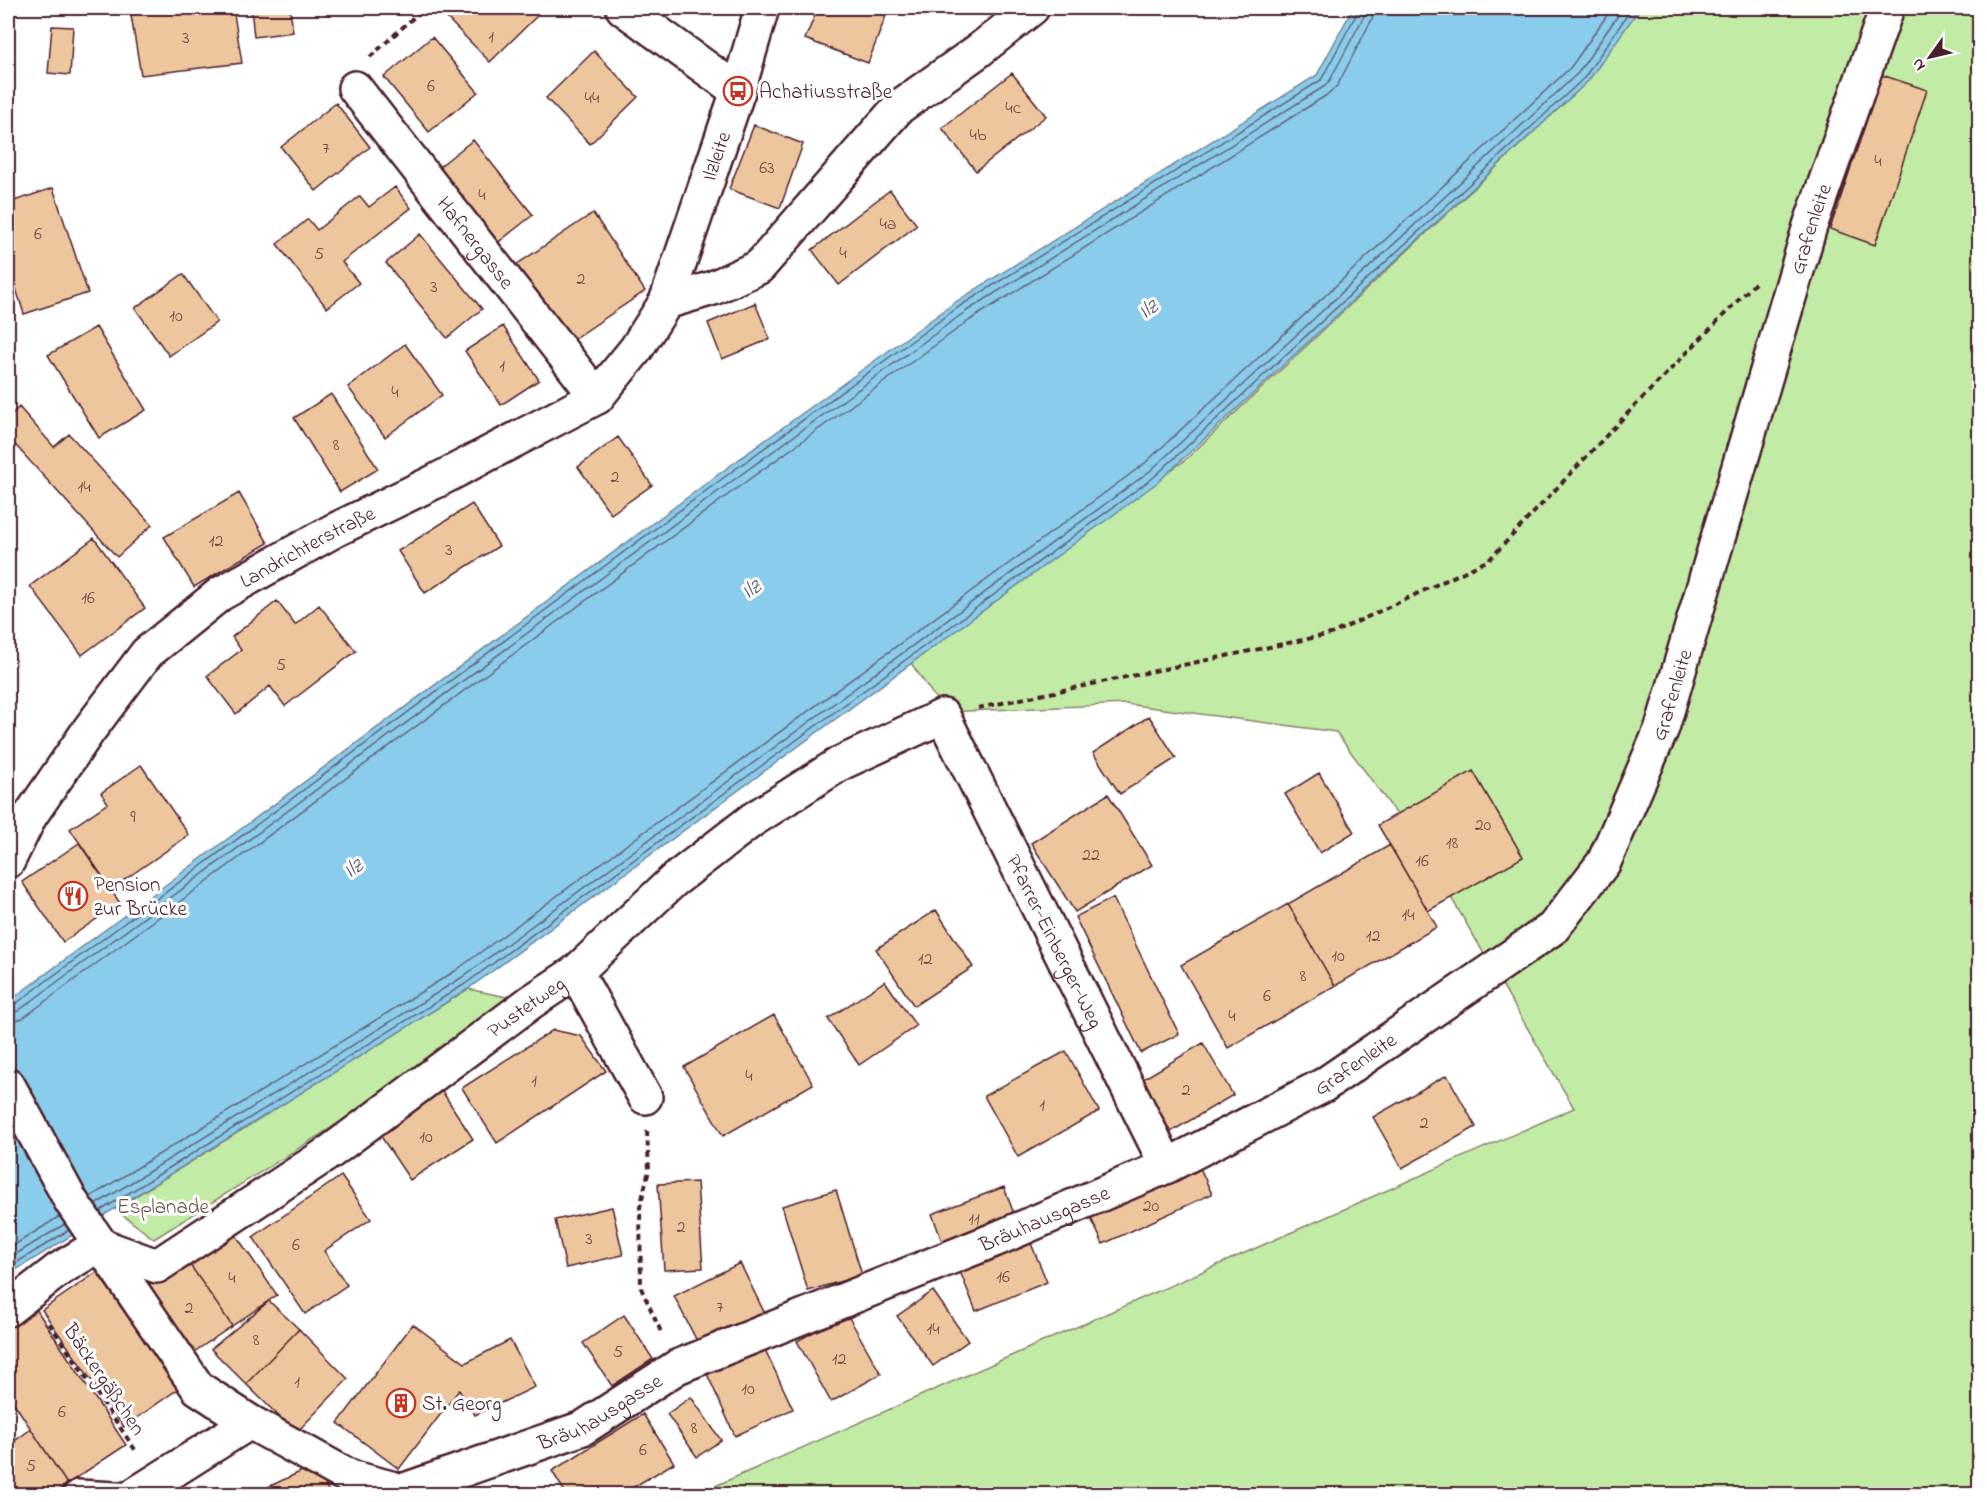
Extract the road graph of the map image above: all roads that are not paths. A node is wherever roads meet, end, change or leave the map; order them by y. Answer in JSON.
{"nodes":[{"id":1,"x":622,"y":8,"type":"edge"},
{"id":2,"x":762,"y":8,"type":"edge"},
{"id":3,"x":1032,"y":8,"type":"edge"},
{"id":4,"x":1887,"y":8,"type":"edge"},
{"id":5,"x":355,"y":88,"type":"road end"},
{"id":6,"x":738,"y":91,"type":"junction"},
{"id":7,"x":666,"y":302,"type":"junction"},
{"id":8,"x":597,"y":398,"type":"junction"},
{"id":9,"x":943,"y":716,"type":"joint"},
{"id":10,"x":8,"y":861,"type":"edge"},
{"id":11,"x":576,"y":972,"type":"junction"},
{"id":12,"x":8,"y":1084,"type":"edge"},
{"id":13,"x":645,"y":1097,"type":"road end"},
{"id":14,"x":1167,"y":1166,"type":"junction"},
{"id":15,"x":99,"y":1245,"type":"junction"},
{"id":16,"x":18,"y":1302,"type":"edge"},
{"id":17,"x":250,"y":1422,"type":"junction"},
{"id":18,"x":143,"y":1490,"type":"edge"},
{"id":19,"x":400,"y":1493,"type":"edge"},
{"id":20,"x":74,"y":1494,"type":"edge"}],
"edges":[{"from":1,"to":6,"type":"street"},
{"from":2,"to":6,"type":"street","name":"Ilzleite"},
{"from":3,"to":7,"type":"street"},
{"from":4,"to":14,"type":"street","name":"Grafenleite"},
{"from":5,"to":8,"type":"street","name":"Hafnergasse"},
{"from":6,"to":7,"type":"street","name":"Ilzleite"},
{"from":7,"to":8,"type":"street","name":"Landrichterstraße"},
{"from":8,"to":10,"type":"street","name":"Landrichterstraße"},
{"from":9,"to":11,"type":"street","name":"Pustetweg"},
{"from":9,"to":14,"type":"street","name":"Pfarrer-Einberger-Weg"},
{"from":11,"to":13,"type":"street"},
{"from":11,"to":15,"type":"street","name":"Pustetweg"},
{"from":12,"to":15,"type":"street","name":"Bräuhausgasse"},
{"from":14,"to":19,"type":"street","name":"Bräuhausgasse"},
{"from":15,"to":16,"type":"street"},
{"from":15,"to":17,"type":"street","name":"Bräuhausgasse"},
{"from":17,"to":18,"type":"street"},
{"from":17,"to":19,"type":"street","name":"Bräuhausgasse"},
{"from":18,"to":20,"type":"lane"}]}
